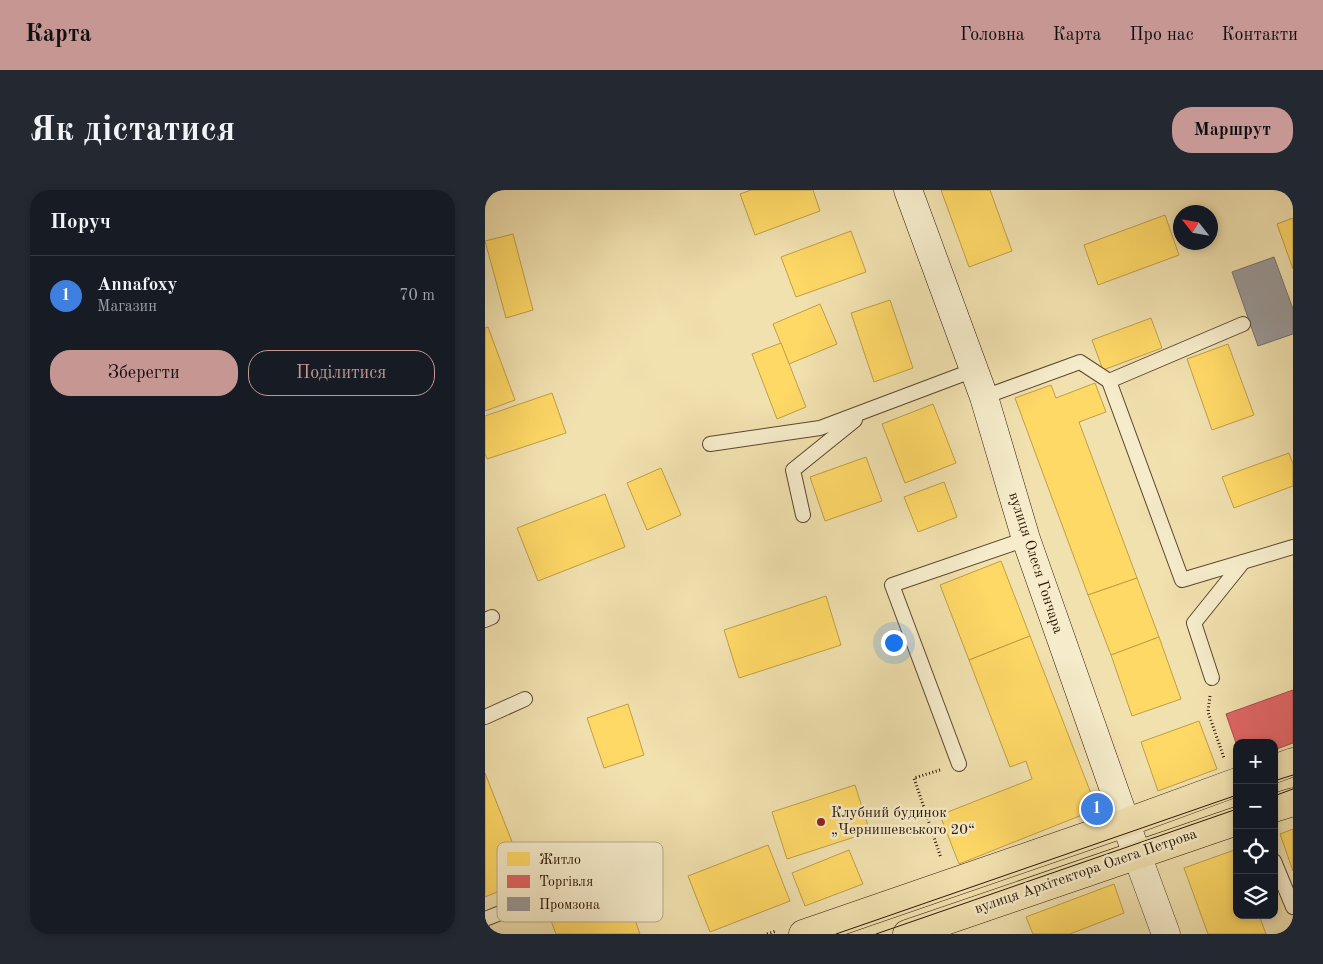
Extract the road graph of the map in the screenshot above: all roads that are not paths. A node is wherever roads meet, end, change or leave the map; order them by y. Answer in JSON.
{"nodes":[{"id":1,"x":908,"y":190,"type":"edge"},
{"id":2,"x":1243,"y":324,"type":"dead end"},
{"id":3,"x":974,"y":370,"type":"junction"},
{"id":4,"x":1109,"y":381,"type":"junction"},
{"id":5,"x":984,"y":397,"type":"junction"},
{"id":6,"x":865,"y":411,"type":"junction"},
{"id":7,"x":711,"y":444,"type":"dead end"},
{"id":8,"x":803,"y":515,"type":"dead end"},
{"id":9,"x":1025,"y":539,"type":"junction"},
{"id":10,"x":1293,"y":547,"type":"edge"},
{"id":11,"x":1243,"y":562,"type":"junction"},
{"id":12,"x":1212,"y":678,"type":"road end"},
{"id":13,"x":525,"y":699,"type":"dead end"},
{"id":14,"x":485,"y":717,"type":"edge"},
{"id":15,"x":1293,"y":762,"type":"edge"},
{"id":16,"x":959,"y":764,"type":"road end"},
{"id":17,"x":1278,"y":768,"type":"edge"},
{"id":18,"x":1233,"y":784,"type":"edge"},
{"id":19,"x":1293,"y":802,"type":"edge"},
{"id":20,"x":1278,"y":807,"type":"edge"},
{"id":21,"x":1233,"y":822,"type":"edge"},
{"id":22,"x":1125,"y":823,"type":"junction"},
{"id":23,"x":1137,"y":855,"type":"junction"},
{"id":24,"x":1278,"y":871,"type":"edge"},
{"id":25,"x":1293,"y":908,"type":"edge"},
{"id":26,"x":497,"y":914,"type":"edge"},
{"id":27,"x":485,"y":919,"type":"edge"},
{"id":28,"x":952,"y":927,"type":"edge"},
{"id":29,"x":803,"y":934,"type":"edge"},
{"id":30,"x":907,"y":934,"type":"edge"},
{"id":31,"x":1166,"y":934,"type":"edge"}],
"edges":[{"from":1,"to":3,"type":"main road","name":"вулиця Олеся Гончара"},
{"from":2,"to":4,"type":"lane"},
{"from":3,"to":5,"type":"main road","name":"вулиця Олеся Гончара"},
{"from":3,"to":6,"type":"lane"},
{"from":4,"to":5,"type":"lane"},
{"from":4,"to":11,"type":"lane"},
{"from":5,"to":9,"type":"main road","name":"вулиця Олеся Гончара"},
{"from":6,"to":7,"type":"lane"},
{"from":6,"to":8,"type":"lane"},
{"from":9,"to":16,"type":"lane"},
{"from":9,"to":22,"type":"main road","name":"вулиця Олеся Гончара"},
{"from":10,"to":11,"type":"lane"},
{"from":11,"to":12,"type":"lane"},
{"from":13,"to":14,"type":"lane"},
{"from":15,"to":17,"type":"main road"},
{"from":18,"to":22,"type":"main road"},
{"from":19,"to":20,"type":"main road"},
{"from":21,"to":23,"type":"main road","name":"вулиця Архітектора Олега Петрова"},
{"from":22,"to":23,"type":"main road","name":"вулиця Олеся Гончара"},
{"from":22,"to":29,"type":"main road"},
{"from":23,"to":28,"type":"main road","name":"вулиця Архітектора Олега Петрова"},
{"from":23,"to":31,"type":"main road","name":"вулиця Олеся Гончара"},
{"from":24,"to":25,"type":"lane"},
{"from":26,"to":27,"type":"lane"},
{"from":28,"to":30,"type":"main road","name":"вулиця Архітектора Олега Петрова"}]}
